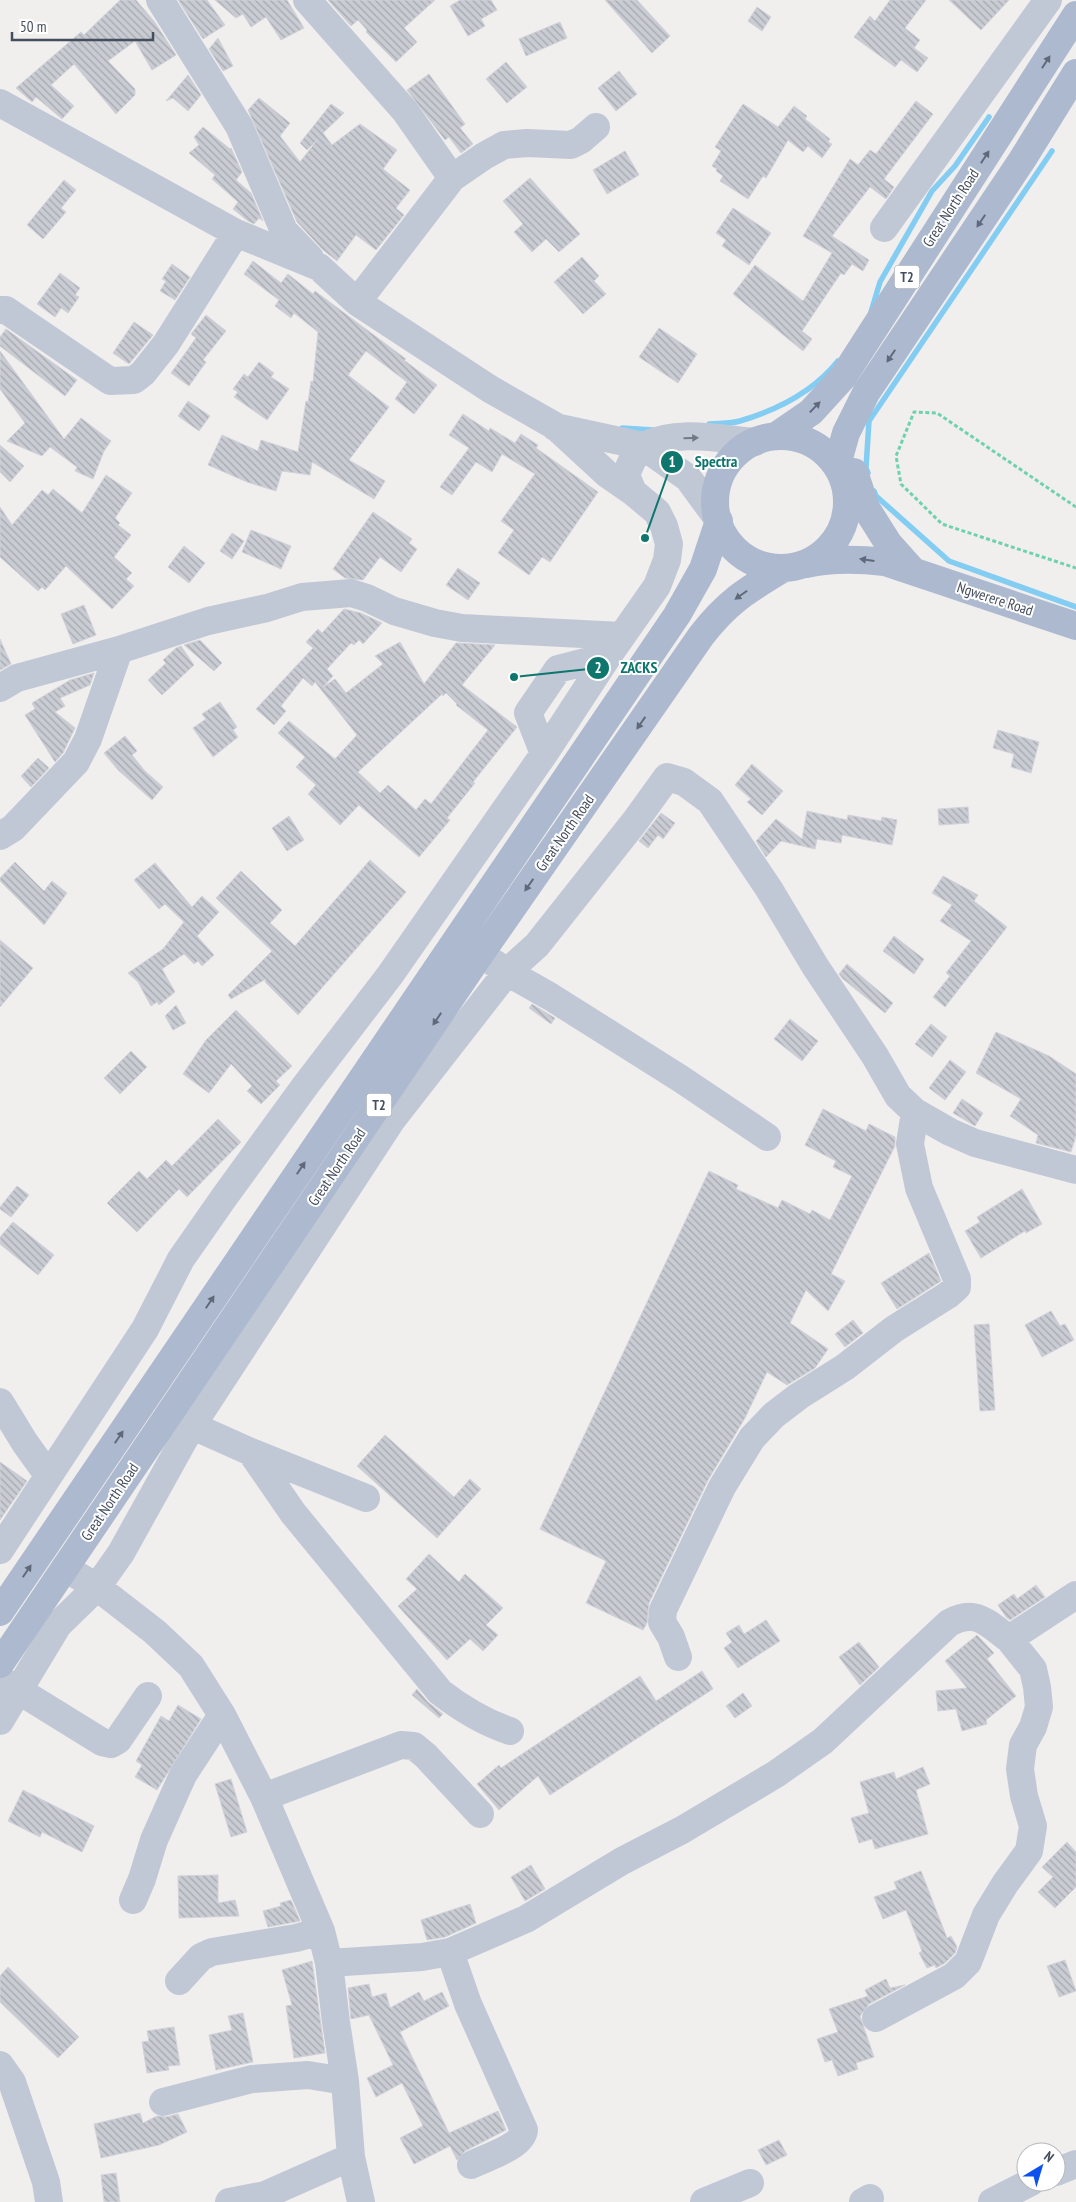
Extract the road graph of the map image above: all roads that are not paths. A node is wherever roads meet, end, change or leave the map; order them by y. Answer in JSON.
{"nodes":[{"id":1,"x":160,"y":0,"type":"edge"},
{"id":2,"x":307,"y":0,"type":"edge"},
{"id":3,"x":1048,"y":0,"type":"edge"},
{"id":4,"x":1076,"y":15,"type":"edge"},
{"id":5,"x":1076,"y":72,"type":"edge"},
{"id":6,"x":0,"y":103,"type":"edge"},
{"id":7,"x":596,"y":127,"type":"dead end"},
{"id":8,"x":452,"y":178,"type":"junction"},
{"id":9,"x":884,"y":228,"type":"dead end"},
{"id":10,"x":236,"y":233,"type":"junction"},
{"id":11,"x":319,"y":267,"type":"junction"},
{"id":12,"x":357,"y":302,"type":"junction"},
{"id":13,"x":0,"y":310,"type":"edge"},
{"id":14,"x":555,"y":426,"type":"junction"},
{"id":15,"x":849,"y":429,"type":"junction"},
{"id":16,"x":766,"y":439,"type":"junction"},
{"id":17,"x":643,"y":446,"type":"junction"},
{"id":18,"x":840,"y":469,"type":"junction"},
{"id":19,"x":633,"y":492,"type":"junction"},
{"id":20,"x":866,"y":508,"type":"junction"},
{"id":21,"x":718,"y":520,"type":"junction"},
{"id":22,"x":788,"y":568,"type":"junction"},
{"id":23,"x":914,"y":572,"type":"junction"},
{"id":24,"x":1076,"y":626,"type":"edge"},
{"id":25,"x":615,"y":646,"type":"junction"},
{"id":26,"x":119,"y":650,"type":"junction"},
{"id":27,"x":0,"y":688,"type":"edge"},
{"id":28,"x":544,"y":754,"type":"junction"},
{"id":29,"x":0,"y":836,"type":"edge"},
{"id":30,"x":482,"y":953,"type":"junction"},
{"id":31,"x":507,"y":972,"type":"junction"},
{"id":32,"x":915,"y":1112,"type":"junction"},
{"id":33,"x":767,"y":1137,"type":"dead end"},
{"id":34,"x":1076,"y":1170,"type":"edge"},
{"id":35,"x":0,"y":1402,"type":"edge"},
{"id":36,"x":180,"y":1421,"type":"junction"},
{"id":37,"x":251,"y":1452,"type":"junction"},
{"id":38,"x":48,"y":1475,"type":"junction"},
{"id":39,"x":366,"y":1498,"type":"dead end"},
{"id":40,"x":0,"y":1550,"type":"edge"},
{"id":41,"x":65,"y":1568,"type":"junction"},
{"id":42,"x":97,"y":1587,"type":"junction"},
{"id":43,"x":1076,"y":1595,"type":"edge"},
{"id":44,"x":0,"y":1612,"type":"edge"},
{"id":45,"x":1009,"y":1639,"type":"junction"},
{"id":46,"x":678,"y":1658,"type":"dead end"},
{"id":47,"x":0,"y":1664,"type":"edge"},
{"id":48,"x":10,"y":1685,"type":"edge"},
{"id":49,"x":148,"y":1696,"type":"dead end"},
{"id":50,"x":222,"y":1715,"type":"junction"},
{"id":51,"x":0,"y":1721,"type":"edge"},
{"id":52,"x":510,"y":1731,"type":"dead end"},
{"id":53,"x":264,"y":1797,"type":"junction"},
{"id":54,"x":480,"y":1814,"type":"dead end"},
{"id":55,"x":134,"y":1900,"type":"dead end"},
{"id":56,"x":321,"y":1931,"type":"junction"},
{"id":57,"x":450,"y":1952,"type":"junction"},
{"id":58,"x":329,"y":1963,"type":"junction"},
{"id":59,"x":179,"y":1981,"type":"dead end"},
{"id":60,"x":876,"y":2018,"type":"dead end"},
{"id":61,"x":0,"y":2065,"type":"edge"},
{"id":62,"x":345,"y":2081,"type":"junction"},
{"id":63,"x":163,"y":2102,"type":"dead end"},
{"id":64,"x":351,"y":2157,"type":"junction"},
{"id":65,"x":470,"y":2165,"type":"dead end"},
{"id":66,"x":750,"y":2183,"type":"dead end"},
{"id":67,"x":1016,"y":2190,"type":"edge"},
{"id":68,"x":49,"y":2202,"type":"edge"},
{"id":69,"x":229,"y":2202,"type":"edge"},
{"id":70,"x":361,"y":2202,"type":"edge"},
{"id":71,"x":704,"y":2202,"type":"edge"},
{"id":72,"x":992,"y":2202,"type":"edge"}],
"edges":[{"from":1,"to":11,"type":"street"},
{"from":2,"to":8,"type":"street"},
{"from":3,"to":9,"type":"street"},
{"from":16,"to":4,"type":"main road","name":"Great North Road","number":"T2","one_way":true},
{"from":5,"to":15,"type":"main road","number":"T2","one_way":true},
{"from":6,"to":10,"type":"street"},
{"from":7,"to":8,"type":"street"},
{"from":8,"to":12,"type":"street"},
{"from":10,"to":11,"type":"street"},
{"from":10,"to":13,"type":"street"},
{"from":11,"to":12,"type":"street"},
{"from":12,"to":14,"type":"street"},
{"from":14,"to":17,"type":"street"},
{"from":14,"to":19,"type":"street"},
{"from":15,"to":18,"type":"main road","number":"T2"},
{"from":15,"to":20,"type":"main road"},
{"from":17,"to":16,"type":"street","one_way":true},
{"from":16,"to":18,"type":"main road"},
{"from":16,"to":21,"type":"main road"},
{"from":17,"to":19,"type":"street"},
{"from":17,"to":21,"type":"street"},
{"from":18,"to":20,"type":"main road"},
{"from":18,"to":22,"type":"main road"},
{"from":19,"to":25,"type":"street"},
{"from":20,"to":23,"type":"main road"},
{"from":21,"to":22,"type":"main road"},
{"from":44,"to":21,"type":"main road","name":"Great North Road","number":"T2","one_way":true},
{"from":23,"to":22,"type":"main road","name":"Ngwerere Road","one_way":true},
{"from":22,"to":30,"type":"main road","name":"Great North Road","number":"T2","one_way":true},
{"from":23,"to":24,"type":"main road","name":"Ngwerere Road"},
{"from":25,"to":26,"type":"street"},
{"from":25,"to":28,"type":"street"},
{"from":25,"to":28,"type":"street"},
{"from":26,"to":27,"type":"street"},
{"from":26,"to":29,"type":"street"},
{"from":28,"to":38,"type":"street"},
{"from":30,"to":31,"type":"street"},
{"from":30,"to":36,"type":"main road","name":"Great North Road","number":"T2","one_way":true},
{"from":31,"to":32,"type":"street"},
{"from":31,"to":33,"type":"street"},
{"from":31,"to":36,"type":"street"},
{"from":32,"to":34,"type":"street"},
{"from":32,"to":46,"type":"street"},
{"from":35,"to":38,"type":"street"},
{"from":36,"to":37,"type":"street"},
{"from":36,"to":41,"type":"main road","name":"Great North Road","number":"T2"},
{"from":36,"to":42,"type":"street"},
{"from":37,"to":39,"type":"street"},
{"from":37,"to":52,"type":"street"},
{"from":38,"to":40,"type":"street"},
{"from":41,"to":42,"type":"street"},
{"from":41,"to":47,"type":"main road","name":"Great North Road","number":"T2"},
{"from":42,"to":48,"type":"street"},
{"from":42,"to":50,"type":"street"},
{"from":43,"to":45,"type":"street"},
{"from":45,"to":57,"type":"street"},
{"from":45,"to":60,"type":"street"},
{"from":48,"to":49,"type":"street"},
{"from":48,"to":51,"type":"street"},
{"from":50,"to":53,"type":"street"},
{"from":50,"to":55,"type":"street"},
{"from":53,"to":54,"type":"street"},
{"from":53,"to":56,"type":"street"},
{"from":56,"to":58,"type":"street"},
{"from":56,"to":59,"type":"street"},
{"from":57,"to":58,"type":"street"},
{"from":57,"to":65,"type":"street"},
{"from":58,"to":62,"type":"street"},
{"from":61,"to":68,"type":"street"},
{"from":62,"to":63,"type":"street"},
{"from":62,"to":64,"type":"street"},
{"from":64,"to":69,"type":"street"},
{"from":64,"to":70,"type":"street"},
{"from":66,"to":71,"type":"street"},
{"from":67,"to":72,"type":"street"}]}
